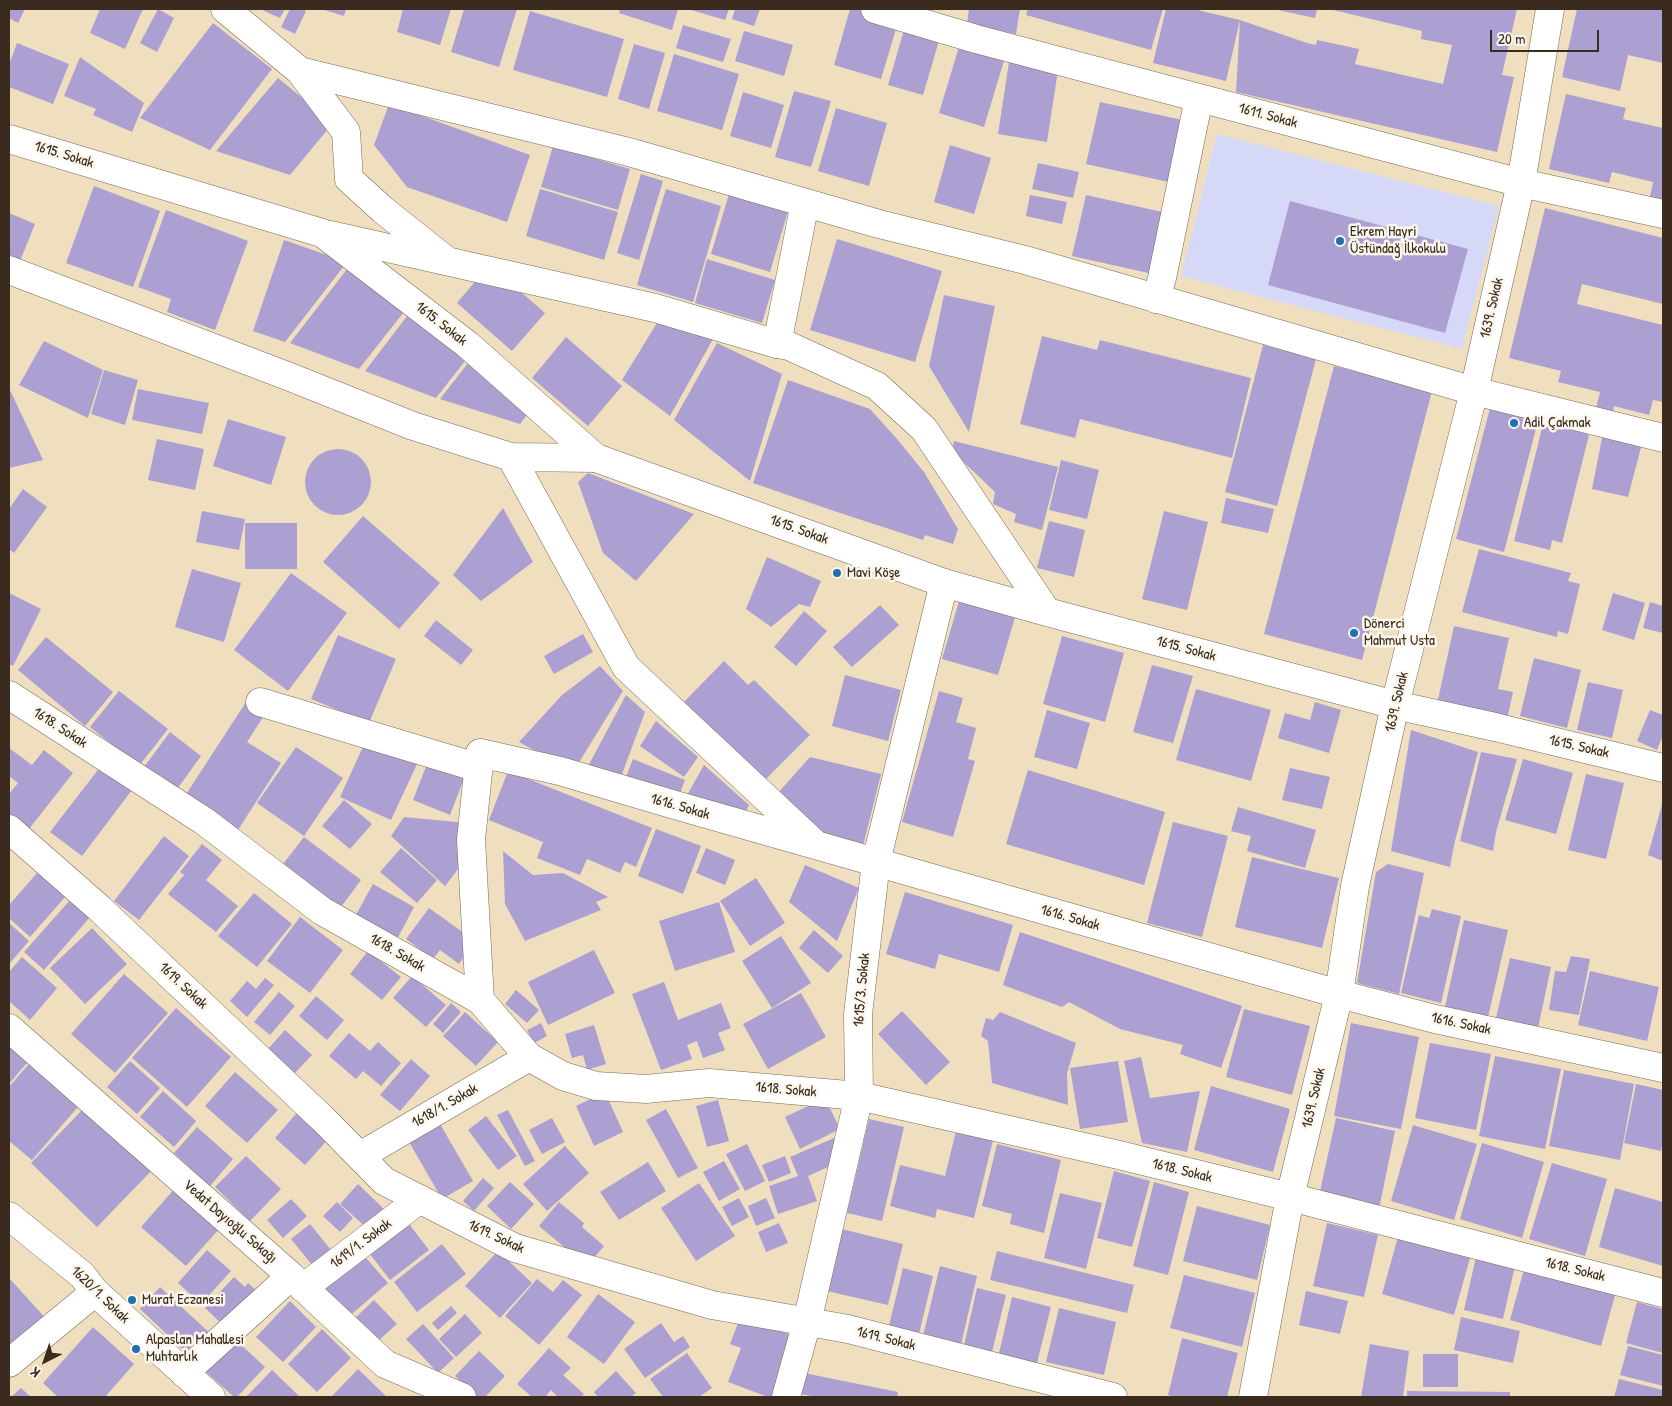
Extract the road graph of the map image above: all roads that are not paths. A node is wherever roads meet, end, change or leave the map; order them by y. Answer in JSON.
{"nodes":[{"id":1,"x":225,"y":9,"type":"edge"},
{"id":2,"x":875,"y":9,"type":"edge"},
{"id":3,"x":1550,"y":9,"type":"edge"},
{"id":4,"x":300,"y":71,"type":"junction"},
{"id":5,"x":1199,"y":98,"type":"junction"},
{"id":6,"x":9,"y":139,"type":"edge"},
{"id":7,"x":1521,"y":183,"type":"junction"},
{"id":8,"x":805,"y":203,"type":"junction"},
{"id":9,"x":1663,"y":214,"type":"edge"},
{"id":10,"x":322,"y":233,"type":"junction"},
{"id":11,"x":446,"y":260,"type":"junction"},
{"id":12,"x":9,"y":270,"type":"edge"},
{"id":13,"x":1156,"y":299,"type":"junction"},
{"id":14,"x":777,"y":344,"type":"junction"},
{"id":15,"x":1474,"y":391,"type":"junction"},
{"id":16,"x":1663,"y":438,"type":"edge"},
{"id":17,"x":511,"y":457,"type":"junction"},
{"id":18,"x":596,"y":458,"type":"junction"},
{"id":19,"x":944,"y":583,"type":"junction"},
{"id":20,"x":1048,"y":612,"type":"junction"},
{"id":21,"x":9,"y":695,"type":"edge"},
{"id":22,"x":260,"y":702,"type":"dead end"},
{"id":23,"x":1395,"y":706,"type":"junction"},
{"id":24,"x":480,"y":760,"type":"junction"},
{"id":25,"x":1663,"y":768,"type":"edge"},
{"id":26,"x":9,"y":830,"type":"edge"},
{"id":27,"x":817,"y":846,"type":"junction"},
{"id":28,"x":876,"y":862,"type":"junction"},
{"id":29,"x":1339,"y":994,"type":"junction"},
{"id":30,"x":480,"y":1000,"type":"junction"},
{"id":31,"x":9,"y":1028,"type":"edge"},
{"id":32,"x":530,"y":1057,"type":"junction"},
{"id":33,"x":1663,"y":1068,"type":"edge"},
{"id":34,"x":859,"y":1096,"type":"junction"},
{"id":35,"x":360,"y":1156,"type":"junction"},
{"id":36,"x":1290,"y":1197,"type":"junction"},
{"id":37,"x":420,"y":1200,"type":"junction"},
{"id":38,"x":9,"y":1216,"type":"edge"},
{"id":39,"x":297,"y":1282,"type":"junction"},
{"id":40,"x":95,"y":1292,"type":"junction"},
{"id":41,"x":1663,"y":1292,"type":"edge"},
{"id":42,"x":807,"y":1322,"type":"junction"},
{"id":43,"x":9,"y":1363,"type":"edge"},
{"id":44,"x":184,"y":1373,"type":"junction"},
{"id":45,"x":210,"y":1397,"type":"edge"},
{"id":46,"x":462,"y":1397,"type":"edge"},
{"id":47,"x":786,"y":1397,"type":"edge"},
{"id":48,"x":1113,"y":1397,"type":"edge"},
{"id":49,"x":1253,"y":1397,"type":"edge"}],
"edges":[{"from":1,"to":4,"type":"street"},
{"from":2,"to":5,"type":"street","name":"1611. Sokak"},
{"from":3,"to":7,"type":"street","name":"1639. Sokak"},
{"from":4,"to":8,"type":"street"},
{"from":4,"to":11,"type":"street"},
{"from":5,"to":7,"type":"street","name":"1611. Sokak"},
{"from":5,"to":13,"type":"street"},
{"from":6,"to":10,"type":"street","name":"1615. Sokak"},
{"from":7,"to":9,"type":"street","name":"1611. Sokak"},
{"from":7,"to":15,"type":"street","name":"1639. Sokak"},
{"from":8,"to":13,"type":"street"},
{"from":8,"to":14,"type":"street"},
{"from":10,"to":11,"type":"street"},
{"from":10,"to":18,"type":"street","name":"1615. Sokak"},
{"from":11,"to":14,"type":"street"},
{"from":12,"to":17,"type":"street"},
{"from":13,"to":15,"type":"street"},
{"from":14,"to":20,"type":"street"},
{"from":15,"to":16,"type":"street"},
{"from":15,"to":23,"type":"street","name":"1639. Sokak"},
{"from":17,"to":18,"type":"street"},
{"from":17,"to":27,"type":"street"},
{"from":18,"to":19,"type":"street","name":"1615. Sokak"},
{"from":19,"to":20,"type":"street","name":"1615. Sokak"},
{"from":19,"to":28,"type":"street","name":"1615/3. Sokak"},
{"from":20,"to":23,"type":"street","name":"1615. Sokak"},
{"from":21,"to":30,"type":"street","name":"1618. Sokak"},
{"from":22,"to":24,"type":"street","name":"1616. Sokak"},
{"from":23,"to":25,"type":"street","name":"1615. Sokak"},
{"from":23,"to":29,"type":"street","name":"1639. Sokak"},
{"from":24,"to":27,"type":"street","name":"1616. Sokak"},
{"from":24,"to":30,"type":"street"},
{"from":26,"to":35,"type":"street","name":"1619. Sokak"},
{"from":27,"to":28,"type":"street","name":"1616. Sokak"},
{"from":28,"to":29,"type":"street","name":"1616. Sokak"},
{"from":28,"to":34,"type":"street","name":"1615/3. Sokak"},
{"from":29,"to":33,"type":"street","name":"1616. Sokak"},
{"from":29,"to":36,"type":"street","name":"1639. Sokak"},
{"from":30,"to":32,"type":"street","name":"1618. Sokak"},
{"from":31,"to":39,"type":"street","name":"Vedat Dayıoğlu Sokağı"},
{"from":32,"to":34,"type":"street","name":"1618. Sokak"},
{"from":32,"to":35,"type":"street","name":"1618/1. Sokak"},
{"from":34,"to":36,"type":"street","name":"1618. Sokak"},
{"from":34,"to":42,"type":"street","name":"1615/3. Sokak"},
{"from":35,"to":37,"type":"street","name":"1619. Sokak"},
{"from":36,"to":41,"type":"street","name":"1618. Sokak"},
{"from":36,"to":49,"type":"street","name":"1639. Sokak"},
{"from":37,"to":39,"type":"street","name":"1619/1. Sokak"},
{"from":37,"to":42,"type":"street","name":"1619. Sokak"},
{"from":38,"to":40,"type":"street","name":"1620/1. Sokak"},
{"from":39,"to":44,"type":"street","name":"1619/1. Sokak"},
{"from":39,"to":46,"type":"street","name":"Vedat Dayıoğlu Sokağı"},
{"from":40,"to":43,"type":"street"},
{"from":40,"to":44,"type":"street","name":"1620/1. Sokak"},
{"from":42,"to":47,"type":"street","name":"1615/3. Sokak"},
{"from":42,"to":48,"type":"street","name":"1619. Sokak"},
{"from":44,"to":45,"type":"street","name":"1620/1. Sokak"}]}
